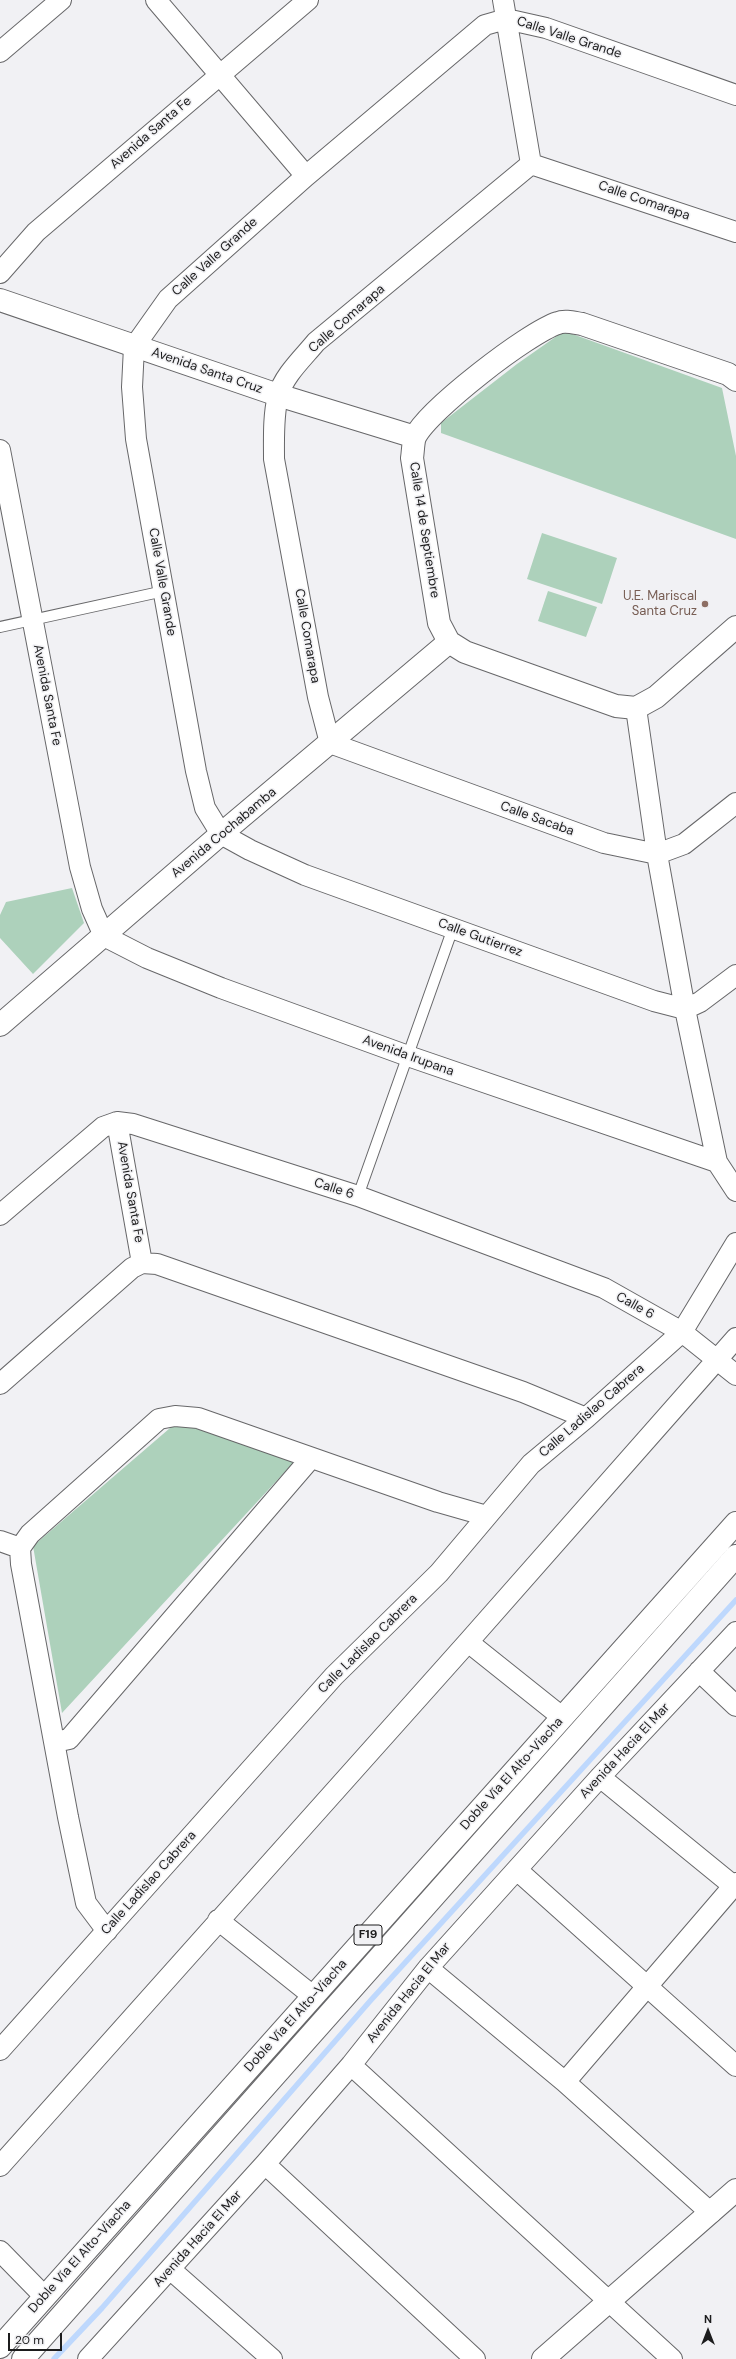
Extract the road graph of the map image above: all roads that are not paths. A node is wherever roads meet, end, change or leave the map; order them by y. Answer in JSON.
{"nodes":[{"id":1,"x":61,"y":0,"type":"edge"},
{"id":2,"x":156,"y":0,"type":"edge"},
{"id":3,"x":308,"y":0,"type":"edge"},
{"id":4,"x":504,"y":9,"type":"edge"},
{"id":5,"x":0,"y":52,"type":"edge"},
{"id":6,"x":220,"y":74,"type":"junction"},
{"id":7,"x":736,"y":95,"type":"edge"},
{"id":8,"x":531,"y":164,"type":"junction"},
{"id":9,"x":306,"y":176,"type":"junction"},
{"id":10,"x":736,"y":232,"type":"edge"},
{"id":11,"x":0,"y":273,"type":"edge"},
{"id":12,"x":0,"y":300,"type":"edge"},
{"id":13,"x":134,"y":347,"type":"junction"},
{"id":14,"x":736,"y":380,"type":"edge"},
{"id":15,"x":278,"y":395,"type":"junction"},
{"id":16,"x":415,"y":437,"type":"junction"},
{"id":17,"x":0,"y":450,"type":"edge"},
{"id":18,"x":164,"y":591,"type":"junction"},
{"id":19,"x":32,"y":621,"type":"junction"},
{"id":20,"x":0,"y":627,"type":"edge"},
{"id":21,"x":736,"y":627,"type":"edge"},
{"id":22,"x":449,"y":642,"type":"junction"},
{"id":23,"x":636,"y":708,"type":"junction"},
{"id":24,"x":330,"y":743,"type":"junction"},
{"id":25,"x":736,"y":803,"type":"edge"},
{"id":26,"x":221,"y":834,"type":"junction"},
{"id":27,"x":657,"y":854,"type":"junction"},
{"id":28,"x":453,"y":928,"type":"junction"},
{"id":29,"x":104,"y":936,"type":"junction"},
{"id":30,"x":736,"y":975,"type":"edge"},
{"id":31,"x":685,"y":1009,"type":"junction"},
{"id":32,"x":0,"y":1025,"type":"edge"},
{"id":33,"x":408,"y":1056,"type":"junction"},
{"id":34,"x":117,"y":1122,"type":"junction"},
{"id":35,"x":718,"y":1162,"type":"junction"},
{"id":36,"x":736,"y":1191,"type":"edge"},
{"id":37,"x":358,"y":1196,"type":"junction"},
{"id":38,"x":0,"y":1215,"type":"edge"},
{"id":39,"x":736,"y":1243,"type":"edge"},
{"id":40,"x":142,"y":1263,"type":"junction"},
{"id":41,"x":682,"y":1332,"type":"junction"},
{"id":42,"x":736,"y":1338,"type":"edge"},
{"id":43,"x":716,"y":1361,"type":"junction"},
{"id":44,"x":736,"y":1375,"type":"edge"},
{"id":45,"x":0,"y":1384,"type":"edge"},
{"id":46,"x":586,"y":1418,"type":"junction"},
{"id":47,"x":311,"y":1458,"type":"junction"},
{"id":48,"x":487,"y":1516,"type":"junction"},
{"id":49,"x":736,"y":1522,"type":"edge"},
{"id":50,"x":0,"y":1541,"type":"edge"},
{"id":51,"x":20,"y":1548,"type":"junction"},
{"id":52,"x":736,"y":1556,"type":"edge"},
{"id":53,"x":736,"y":1632,"type":"edge"},
{"id":54,"x":468,"y":1642,"type":"junction"},
{"id":55,"x":699,"y":1671,"type":"junction"},
{"id":56,"x":736,"y":1706,"type":"edge"},
{"id":57,"x":562,"y":1717,"type":"junction"},
{"id":58,"x":55,"y":1742,"type":"junction"},
{"id":59,"x":600,"y":1777,"type":"junction"},
{"id":60,"x":516,"y":1870,"type":"junction"},
{"id":61,"x":735,"y":1885,"type":"edge"},
{"id":62,"x":218,"y":1920,"type":"junction"},
{"id":63,"x":107,"y":1931,"type":"junction"},
{"id":64,"x":428,"y":1968,"type":"junction"},
{"id":65,"x":649,"y":1987,"type":"junction"},
{"id":66,"x":313,"y":1996,"type":"junction"},
{"id":67,"x":0,"y":2050,"type":"edge"},
{"id":68,"x":351,"y":2065,"type":"junction"},
{"id":69,"x":736,"y":2066,"type":"edge"},
{"id":70,"x":566,"y":2082,"type":"junction"},
{"id":71,"x":265,"y":2164,"type":"junction"},
{"id":72,"x":0,"y":2166,"type":"edge"},
{"id":73,"x":727,"y":2203,"type":"edge"},
{"id":74,"x":0,"y":2251,"type":"edge"},
{"id":75,"x":170,"y":2269,"type":"junction"},
{"id":76,"x":45,"y":2298,"type":"junction"},
{"id":77,"x":610,"y":2301,"type":"junction"},
{"id":78,"x":0,"y":2347,"type":"edge"},
{"id":79,"x":23,"y":2359,"type":"edge"},
{"id":80,"x":88,"y":2359,"type":"edge"},
{"id":81,"x":272,"y":2359,"type":"edge"},
{"id":82,"x":475,"y":2359,"type":"edge"},
{"id":83,"x":543,"y":2359,"type":"edge"},
{"id":84,"x":672,"y":2359,"type":"edge"}],
"edges":[{"from":1,"to":5,"type":"street"},
{"from":2,"to":6,"type":"street"},
{"from":3,"to":6,"type":"street","name":"Avenida Santa Fe"},
{"from":4,"to":7,"type":"street","name":"Calle Valle Grande"},
{"from":4,"to":8,"type":"street"},
{"from":4,"to":9,"type":"street","name":"Calle Valle Grande"},
{"from":6,"to":9,"type":"street"},
{"from":6,"to":11,"type":"street","name":"Avenida Santa Fe"},
{"from":8,"to":10,"type":"street","name":"Calle Comarapa"},
{"from":8,"to":15,"type":"street","name":"Calle Comarapa"},
{"from":9,"to":13,"type":"street","name":"Calle Valle Grande"},
{"from":12,"to":13,"type":"main road","name":"Avenida Santa Cruz"},
{"from":13,"to":15,"type":"main road","name":"Avenida Santa Cruz"},
{"from":13,"to":18,"type":"street","name":"Calle Valle Grande"},
{"from":14,"to":16,"type":"main road"},
{"from":15,"to":16,"type":"main road","name":"Avenida Santa Cruz"},
{"from":15,"to":24,"type":"street","name":"Calle Comarapa"},
{"from":16,"to":22,"type":"main road","name":"Calle 14 de Septiembre"},
{"from":17,"to":19,"type":"street","name":"Avenida Santa Fe"},
{"from":18,"to":19,"type":"lane"},
{"from":18,"to":26,"type":"street","name":"Calle Valle Grande"},
{"from":19,"to":20,"type":"lane"},
{"from":19,"to":29,"type":"street","name":"Avenida Santa Fe"},
{"from":21,"to":23,"type":"main road"},
{"from":22,"to":23,"type":"main road"},
{"from":22,"to":24,"type":"main road","name":"Avenida Cochabamba"},
{"from":23,"to":27,"type":"street"},
{"from":24,"to":26,"type":"main road","name":"Avenida Cochabamba"},
{"from":24,"to":27,"type":"street","name":"Calle Sacaba"},
{"from":25,"to":27,"type":"street"},
{"from":26,"to":28,"type":"street","name":"Calle Gutierrez"},
{"from":26,"to":29,"type":"main road","name":"Avenida Cochabamba"},
{"from":27,"to":31,"type":"street"},
{"from":28,"to":31,"type":"street","name":"Calle Gutierrez"},
{"from":28,"to":33,"type":"lane"},
{"from":29,"to":32,"type":"main road","name":"Avenida Cochabamba"},
{"from":29,"to":33,"type":"street","name":"Avenida Irupana"},
{"from":30,"to":31,"type":"street"},
{"from":31,"to":35,"type":"street"},
{"from":33,"to":35,"type":"street","name":"Avenida Irupana"},
{"from":33,"to":37,"type":"lane"},
{"from":34,"to":37,"type":"street","name":"Calle 6"},
{"from":34,"to":38,"type":"street"},
{"from":34,"to":40,"type":"street","name":"Avenida Santa Fe"},
{"from":35,"to":36,"type":"street"},
{"from":37,"to":41,"type":"street","name":"Calle 6"},
{"from":39,"to":41,"type":"street","name":"Calle Ladislao Cabrera"},
{"from":40,"to":45,"type":"street"},
{"from":40,"to":46,"type":"street"},
{"from":41,"to":43,"type":"street","name":"Calle 6"},
{"from":41,"to":46,"type":"street","name":"Calle Ladislao Cabrera"},
{"from":42,"to":43,"type":"street"},
{"from":43,"to":44,"type":"street","name":"Calle 6"},
{"from":43,"to":54,"type":"street"},
{"from":46,"to":48,"type":"street","name":"Calle Ladislao Cabrera"},
{"from":47,"to":48,"type":"street"},
{"from":47,"to":51,"type":"street"},
{"from":47,"to":58,"type":"street"},
{"from":48,"to":63,"type":"street","name":"Calle Ladislao Cabrera"},
{"from":49,"to":57,"type":"main road","name":"Doble Vía El Alto-Viacha","number":"F19"},
{"from":50,"to":51,"type":"street"},
{"from":51,"to":58,"type":"street"},
{"from":52,"to":79,"type":"main road","name":"Doble Vía El Alto-Viacha","number":"F19"},
{"from":53,"to":55,"type":"street","name":"Avenida Hacia El Mar"},
{"from":54,"to":57,"type":"street"},
{"from":54,"to":62,"type":"street"},
{"from":55,"to":56,"type":"street"},
{"from":55,"to":59,"type":"street","name":"Avenida Hacia El Mar"},
{"from":57,"to":66,"type":"main road","name":"Doble Vía El Alto-Viacha","number":"F19"},
{"from":58,"to":63,"type":"street"},
{"from":59,"to":60,"type":"street","name":"Avenida Hacia El Mar"},
{"from":59,"to":61,"type":"street"},
{"from":60,"to":64,"type":"street","name":"Avenida Hacia El Mar"},
{"from":60,"to":65,"type":"street"},
{"from":61,"to":65,"type":"street"},
{"from":62,"to":66,"type":"street"},
{"from":62,"to":72,"type":"street"},
{"from":63,"to":67,"type":"street","name":"Calle Ladislao Cabrera"},
{"from":64,"to":68,"type":"street","name":"Avenida Hacia El Mar"},
{"from":64,"to":70,"type":"street"},
{"from":65,"to":69,"type":"street"},
{"from":65,"to":70,"type":"street"},
{"from":66,"to":76,"type":"main road","name":"Doble Vía El Alto-Viacha","number":"F19"},
{"from":68,"to":71,"type":"street","name":"Avenida Hacia El Mar"},
{"from":68,"to":77,"type":"street"},
{"from":70,"to":73,"type":"street"},
{"from":71,"to":75,"type":"street","name":"Avenida Hacia El Mar"},
{"from":71,"to":82,"type":"street"},
{"from":73,"to":77,"type":"main road"},
{"from":74,"to":76,"type":"street"},
{"from":75,"to":80,"type":"street","name":"Avenida Hacia El Mar"},
{"from":75,"to":81,"type":"street"},
{"from":76,"to":78,"type":"main road","name":"Doble Vía El Alto-Viacha","number":"F19"},
{"from":77,"to":83,"type":"main road"},
{"from":77,"to":84,"type":"street"}]}
